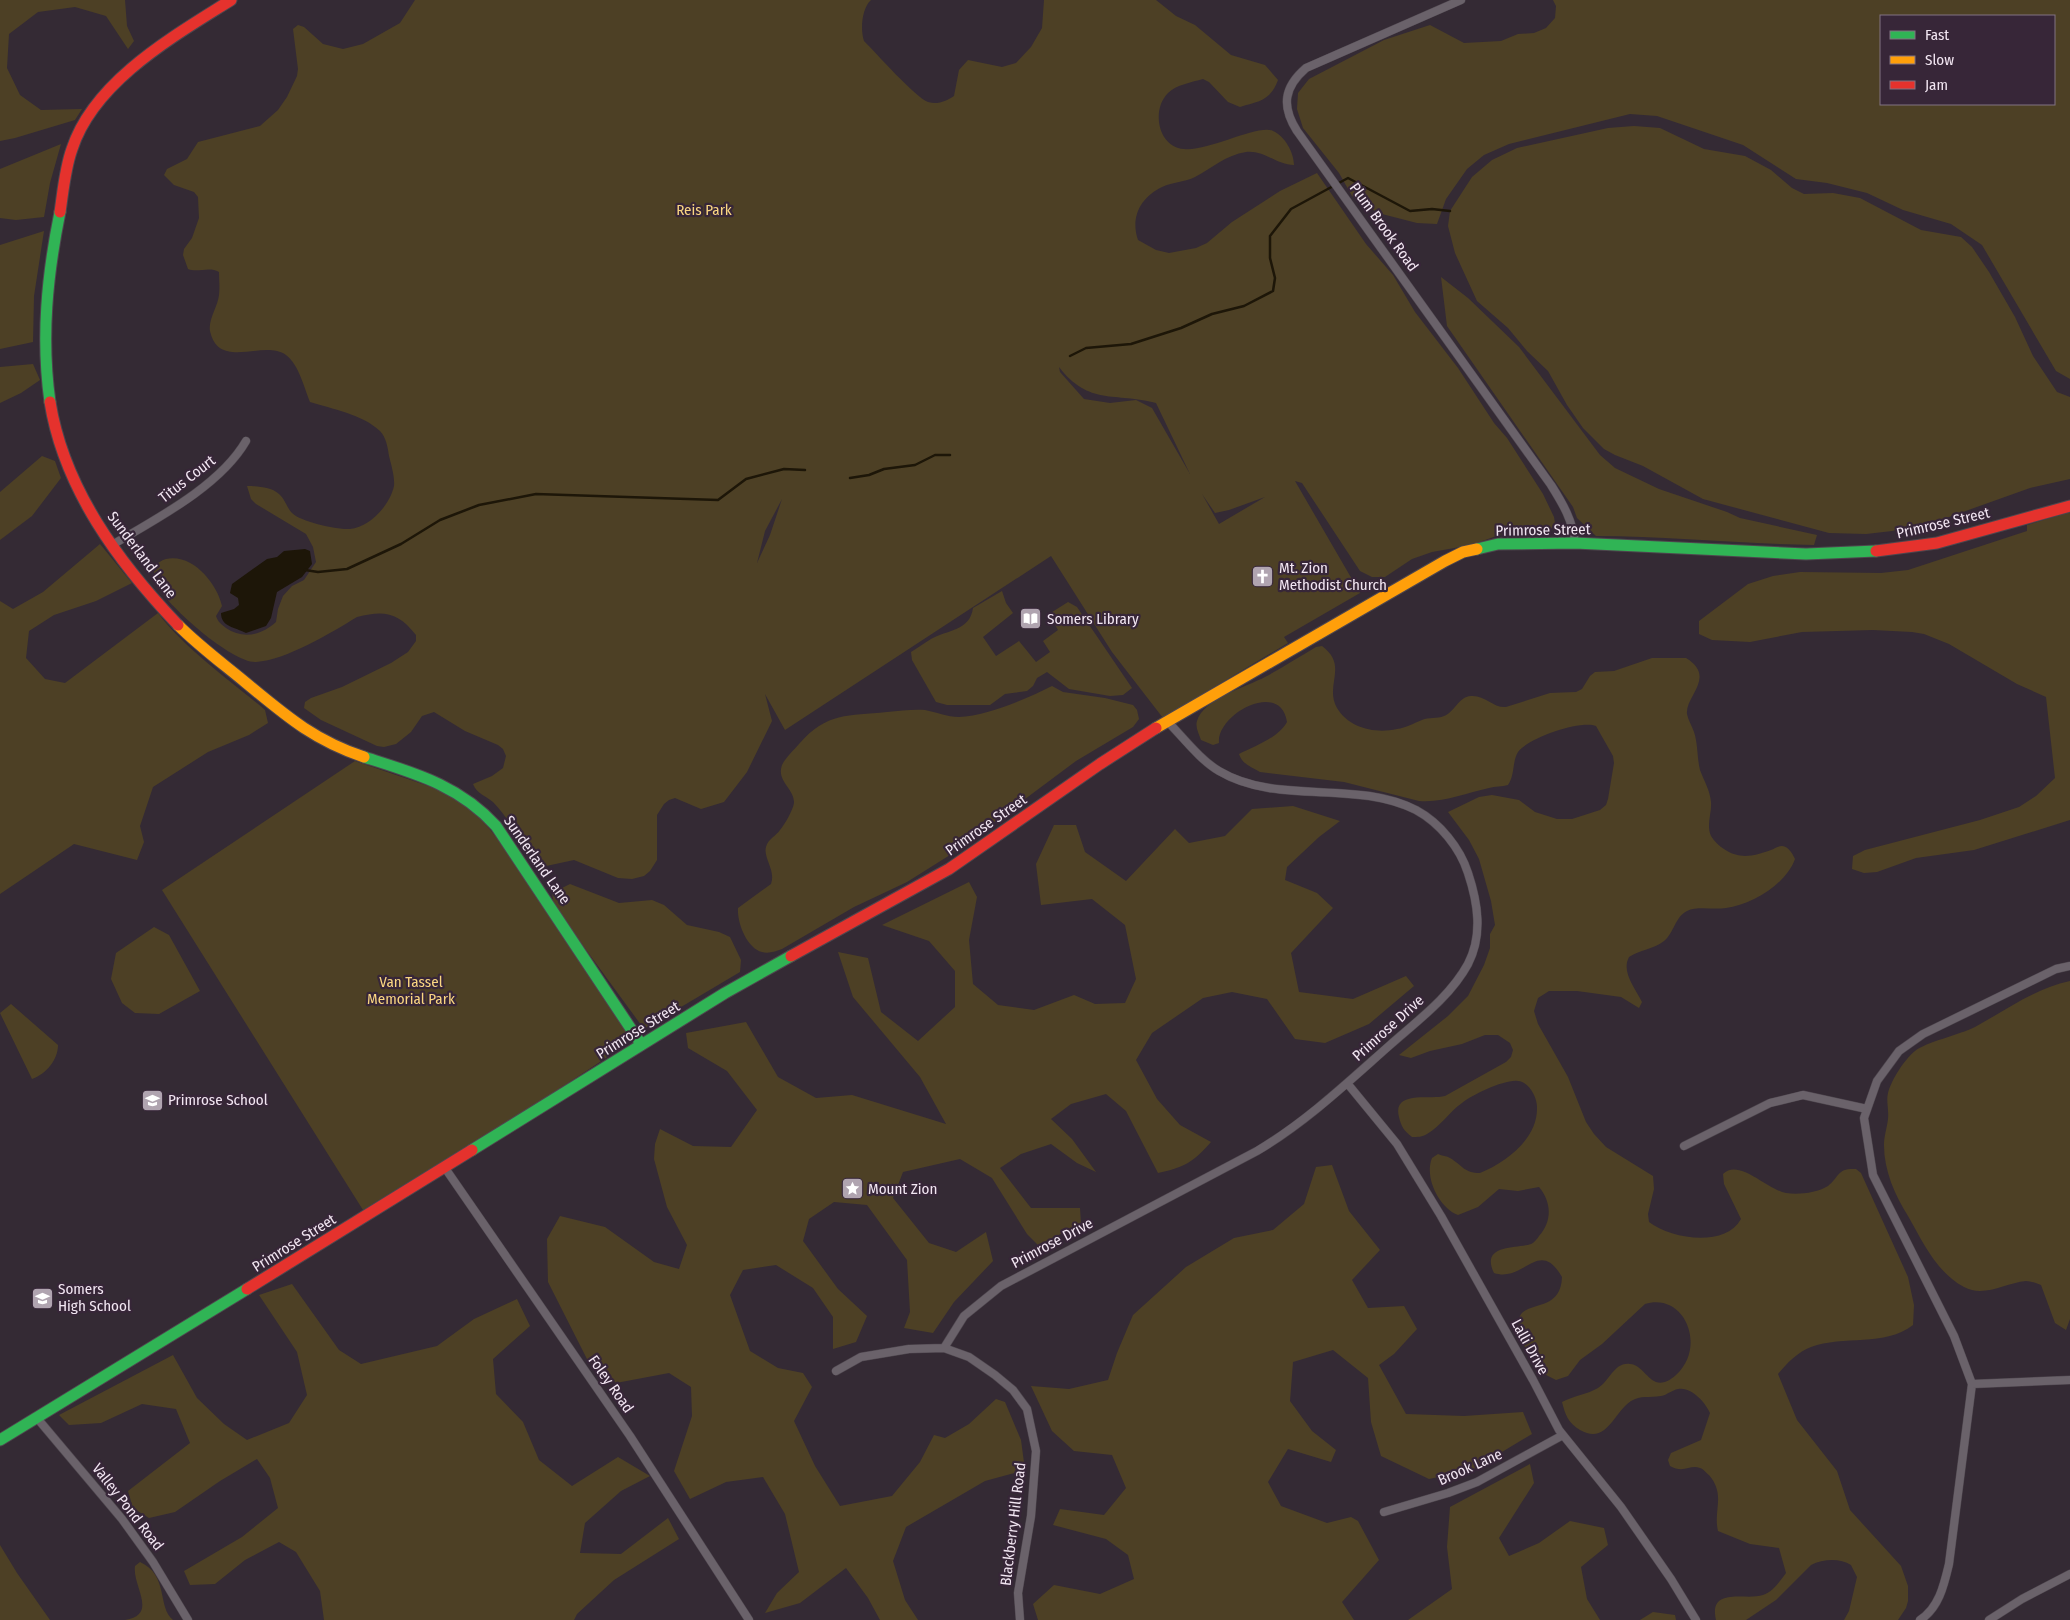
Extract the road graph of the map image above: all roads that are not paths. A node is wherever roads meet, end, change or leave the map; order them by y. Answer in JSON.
{"nodes":[{"id":1,"x":231,"y":0,"type":"edge"},
{"id":2,"x":1461,"y":0,"type":"edge"},
{"id":3,"x":246,"y":441,"type":"dead end"},
{"id":4,"x":2070,"y":506,"type":"edge"},
{"id":5,"x":1575,"y":543,"type":"junction"},
{"id":6,"x":112,"y":545,"type":"junction"},
{"id":7,"x":1167,"y":721,"type":"junction"},
{"id":8,"x":2070,"y":966,"type":"edge"},
{"id":9,"x":641,"y":1044,"type":"junction"},
{"id":10,"x":1348,"y":1082,"type":"junction"},
{"id":11,"x":1866,"y":1109,"type":"junction"},
{"id":12,"x":1684,"y":1146,"type":"dead end"},
{"id":13,"x":445,"y":1168,"type":"junction"},
{"id":14,"x":944,"y":1348,"type":"junction"},
{"id":15,"x":836,"y":1370,"type":"dead end"},
{"id":16,"x":2070,"y":1380,"type":"edge"},
{"id":17,"x":1972,"y":1384,"type":"junction"},
{"id":18,"x":37,"y":1418,"type":"junction"},
{"id":19,"x":1563,"y":1435,"type":"junction"},
{"id":20,"x":0,"y":1440,"type":"edge"},
{"id":21,"x":1384,"y":1512,"type":"dead end"},
{"id":22,"x":2070,"y":1574,"type":"edge"},
{"id":23,"x":188,"y":1620,"type":"edge"},
{"id":24,"x":749,"y":1620,"type":"edge"},
{"id":25,"x":1020,"y":1620,"type":"edge"},
{"id":26,"x":1696,"y":1620,"type":"edge"},
{"id":27,"x":1920,"y":1620,"type":"edge"},
{"id":28,"x":1989,"y":1620,"type":"edge"}],
"edges":[{"from":1,"to":6,"type":"main road","name":"Sunderland Lane"},
{"from":2,"to":5,"type":"street","name":"Plum Brook Road"},
{"from":3,"to":6,"type":"street","name":"Titus Court"},
{"from":4,"to":5,"type":"main road","name":"Primrose Street"},
{"from":5,"to":7,"type":"main road","name":"Primrose Street"},
{"from":6,"to":9,"type":"main road","name":"Sunderland Lane"},
{"from":7,"to":9,"type":"main road","name":"Primrose Street"},
{"from":7,"to":10,"type":"street","name":"Primrose Drive"},
{"from":8,"to":11,"type":"street"},
{"from":9,"to":13,"type":"main road","name":"Primrose Street"},
{"from":10,"to":14,"type":"street","name":"Primrose Drive"},
{"from":10,"to":19,"type":"street","name":"Lalli Drive"},
{"from":11,"to":12,"type":"street"},
{"from":11,"to":17,"type":"street"},
{"from":13,"to":18,"type":"main road","name":"Primrose Street"},
{"from":13,"to":24,"type":"street","name":"Foley Road"},
{"from":14,"to":15,"type":"street","name":"Blackberry Hill Road"},
{"from":14,"to":25,"type":"street","name":"Blackberry Hill Road"},
{"from":16,"to":17,"type":"street"},
{"from":17,"to":27,"type":"street"},
{"from":18,"to":20,"type":"main road","name":"Primrose Street"},
{"from":18,"to":23,"type":"street","name":"Valley Pond Road"},
{"from":19,"to":21,"type":"street","name":"Brook Lane"},
{"from":19,"to":26,"type":"street","name":"Lalli Drive"},
{"from":22,"to":28,"type":"street"}]}
